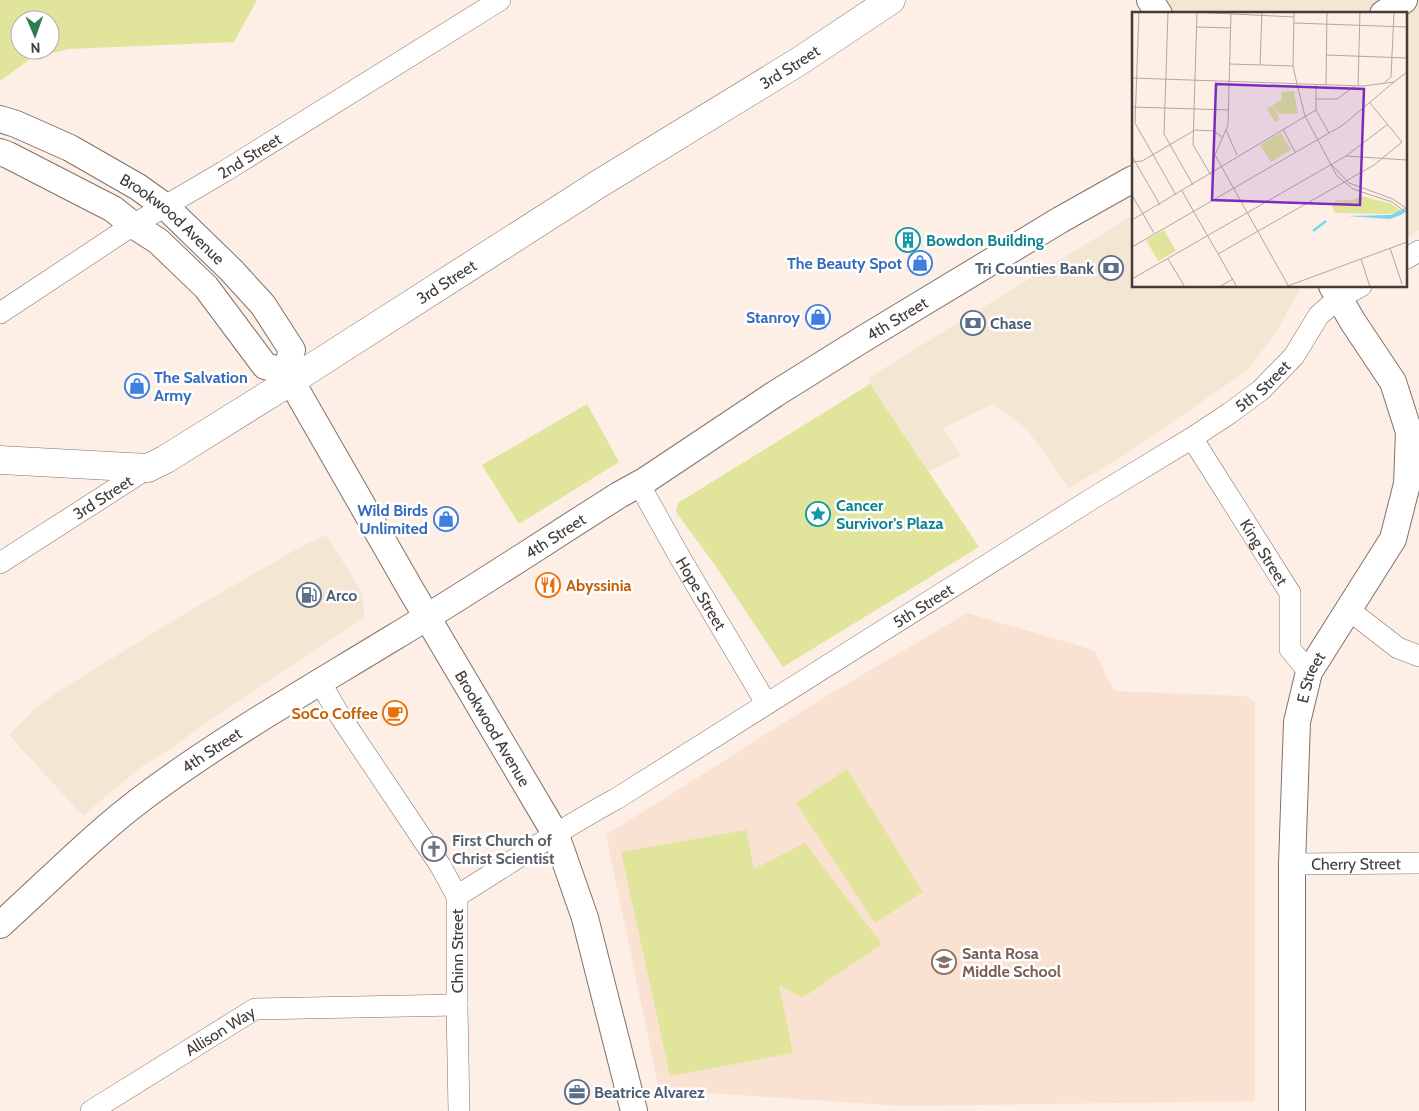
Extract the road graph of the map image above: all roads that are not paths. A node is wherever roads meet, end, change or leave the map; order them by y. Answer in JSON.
{"nodes":[{"id":1,"x":500,"y":0,"type":"edge"},
{"id":2,"x":891,"y":0,"type":"edge"},
{"id":3,"x":1150,"y":0,"type":"edge"},
{"id":4,"x":1404,"y":0,"type":"edge"},
{"id":5,"x":1158,"y":12,"type":"edge"},
{"id":6,"x":1386,"y":12,"type":"edge"},
{"id":7,"x":0,"y":119,"type":"edge"},
{"id":8,"x":0,"y":152,"type":"edge"},
{"id":9,"x":1132,"y":180,"type":"edge"},
{"id":10,"x":166,"y":206,"type":"junction"},
{"id":11,"x":133,"y":225,"type":"junction"},
{"id":12,"x":1419,"y":250,"type":"edge"},
{"id":13,"x":1406,"y":258,"type":"edge"},
{"id":14,"x":1344,"y":290,"type":"edge"},
{"id":15,"x":0,"y":313,"type":"edge"},
{"id":16,"x":289,"y":376,"type":"junction"},
{"id":17,"x":1192,"y":438,"type":"junction"},
{"id":18,"x":0,"y":460,"type":"edge"},
{"id":19,"x":148,"y":468,"type":"junction"},
{"id":20,"x":639,"y":484,"type":"junction"},
{"id":21,"x":0,"y":563,"type":"edge"},
{"id":22,"x":1349,"y":610,"type":"junction"},
{"id":23,"x":426,"y":616,"type":"junction"},
{"id":24,"x":1419,"y":656,"type":"edge"},
{"id":25,"x":1309,"y":672,"type":"junction"},
{"id":26,"x":319,"y":681,"type":"junction"},
{"id":27,"x":766,"y":703,"type":"junction"},
{"id":28,"x":556,"y":835,"type":"junction"},
{"id":29,"x":1419,"y":863,"type":"edge"},
{"id":30,"x":1292,"y":864,"type":"junction"},
{"id":31,"x":457,"y":896,"type":"junction"},
{"id":32,"x":0,"y":925,"type":"edge"},
{"id":33,"x":457,"y":1005,"type":"junction"},
{"id":34,"x":91,"y":1111,"type":"edge"},
{"id":35,"x":459,"y":1111,"type":"edge"},
{"id":36,"x":634,"y":1111,"type":"edge"},
{"id":37,"x":1292,"y":1111,"type":"edge"}],
"edges":[{"from":1,"to":10,"type":"street","name":"2nd Street"},
{"from":2,"to":16,"type":"main road","name":"3rd Street"},
{"from":3,"to":5,"type":"street"},
{"from":4,"to":6,"type":"street"},
{"from":7,"to":10,"type":"street","name":"Brookwood Avenue"},
{"from":8,"to":11,"type":"street","name":"Brookwood Avenue"},
{"from":9,"to":20,"type":"street","name":"4th Street"},
{"from":10,"to":11,"type":"street","name":"2nd Street"},
{"from":10,"to":16,"type":"street","name":"Brookwood Avenue"},
{"from":11,"to":15,"type":"street","name":"2nd Street"},
{"from":11,"to":16,"type":"street","name":"Brookwood Avenue"},
{"from":12,"to":13,"type":"street"},
{"from":14,"to":17,"type":"street","name":"5th Street"},
{"from":14,"to":22,"type":"street","name":"E Street"},
{"from":16,"to":19,"type":"main road","name":"3rd Street"},
{"from":16,"to":23,"type":"street","name":"Brookwood Avenue"},
{"from":17,"to":25,"type":"street","name":"King Street"},
{"from":17,"to":27,"type":"street","name":"5th Street"},
{"from":18,"to":19,"type":"main road"},
{"from":19,"to":21,"type":"street","name":"3rd Street"},
{"from":20,"to":23,"type":"street","name":"4th Street"},
{"from":20,"to":27,"type":"street","name":"Hope Street"},
{"from":22,"to":24,"type":"street"},
{"from":22,"to":25,"type":"street","name":"E Street"},
{"from":23,"to":26,"type":"street","name":"4th Street"},
{"from":23,"to":28,"type":"street","name":"Brookwood Avenue"},
{"from":25,"to":30,"type":"street","name":"E Street"},
{"from":26,"to":31,"type":"street","name":"Chinn Street"},
{"from":26,"to":32,"type":"street","name":"4th Street"},
{"from":27,"to":28,"type":"street","name":"5th Street"},
{"from":28,"to":31,"type":"street","name":"5th Street"},
{"from":28,"to":36,"type":"street","name":"Brookwood Avenue"},
{"from":29,"to":30,"type":"street","name":"Cherry Street"},
{"from":30,"to":37,"type":"street","name":"E Street"},
{"from":31,"to":33,"type":"street","name":"Chinn Street"},
{"from":33,"to":34,"type":"street","name":"Allison Way"},
{"from":33,"to":35,"type":"street","name":"Chinn Street"}]}
